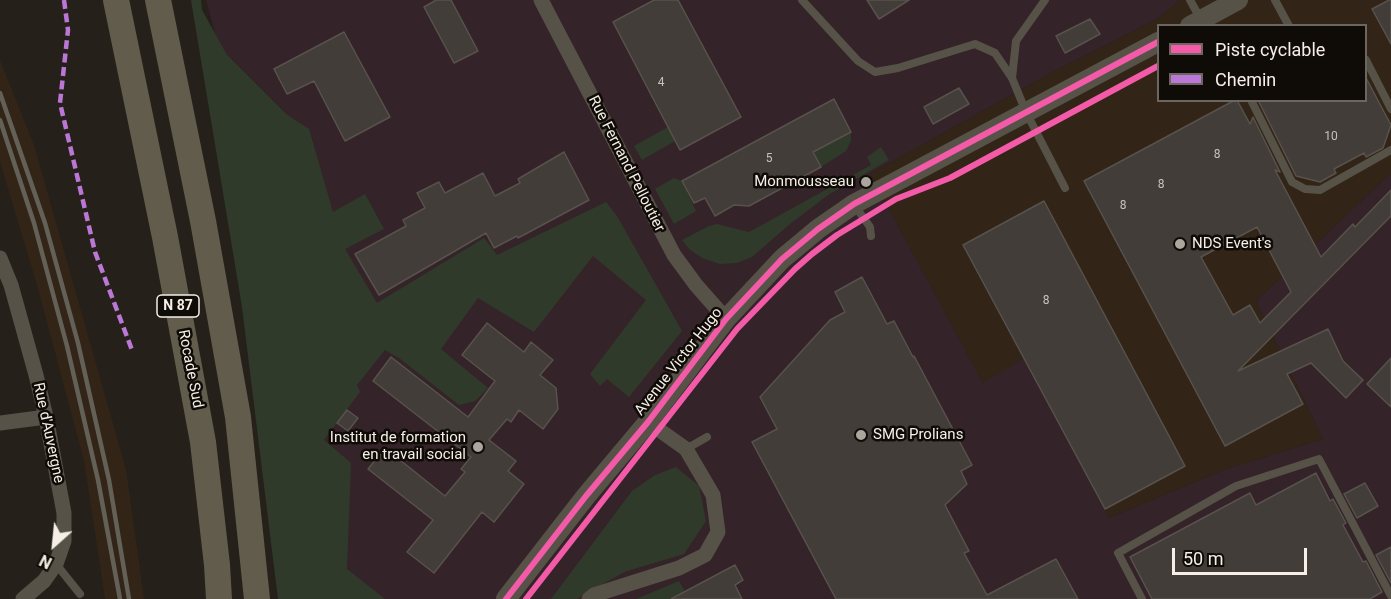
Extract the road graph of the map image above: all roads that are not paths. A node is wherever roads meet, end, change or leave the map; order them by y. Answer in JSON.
{"nodes":[{"id":1,"x":541,"y":0,"type":"edge"},
{"id":2,"x":802,"y":0,"type":"edge"},
{"id":3,"x":1045,"y":0,"type":"edge"},
{"id":4,"x":1190,"y":0,"type":"edge"},
{"id":5,"x":1238,"y":0,"type":"edge"},
{"id":6,"x":1275,"y":0,"type":"edge"},
{"id":7,"x":116,"y":6,"type":"edge"},
{"id":8,"x":162,"y":7,"type":"edge"},
{"id":9,"x":1196,"y":23,"type":"edge"},
{"id":10,"x":1288,"y":24,"type":"edge"},
{"id":11,"x":1157,"y":44,"type":"edge"},
{"id":12,"x":1367,"y":64,"type":"edge"},
{"id":13,"x":1012,"y":78,"type":"junction"},
{"id":14,"x":1252,"y":102,"type":"edge"},
{"id":15,"x":1391,"y":109,"type":"edge"},
{"id":16,"x":1026,"y":112,"type":"junction"},
{"id":17,"x":1391,"y":150,"type":"edge"},
{"id":18,"x":1065,"y":188,"type":"dead end"},
{"id":19,"x":855,"y":204,"type":"junction"},
{"id":20,"x":871,"y":236,"type":"dead end"},
{"id":21,"x":0,"y":258,"type":"edge"},
{"id":22,"x":726,"y":319,"type":"junction"},
{"id":23,"x":46,"y":417,"type":"junction"},
{"id":24,"x":648,"y":422,"type":"junction"},
{"id":25,"x":0,"y":423,"type":"edge"},
{"id":26,"x":707,"y":437,"type":"dead end"},
{"id":27,"x":686,"y":449,"type":"junction"},
{"id":28,"x":56,"y":564,"type":"junction"},
{"id":29,"x":80,"y":594,"type":"dead end"},
{"id":30,"x":1391,"y":596,"type":"edge"},
{"id":31,"x":23,"y":599,"type":"edge"},
{"id":32,"x":219,"y":599,"type":"edge"},
{"id":33,"x":256,"y":599,"type":"edge"},
{"id":34,"x":506,"y":599,"type":"edge"},
{"id":35,"x":589,"y":599,"type":"edge"},
{"id":36,"x":1142,"y":599,"type":"edge"}],
"edges":[{"from":1,"to":22,"type":"street","name":"Rue Fernand Pelloutier"},
{"from":2,"to":13,"type":"lane"},
{"from":3,"to":13,"type":"lane"},
{"from":4,"to":9,"type":"lane"},
{"from":5,"to":9,"type":"street"},
{"from":6,"to":10,"type":"lane"},
{"from":7,"to":32,"type":"highway","name":"Rocade Sud","number":"N 87"},
{"from":8,"to":33,"type":"highway","number":"N 87"},
{"from":11,"to":16,"type":"street","name":"Avenue Victor Hugo"},
{"from":12,"to":15,"type":"lane"},
{"from":13,"to":16,"type":"lane"},
{"from":14,"to":17,"type":"lane"},
{"from":16,"to":18,"type":"lane"},
{"from":16,"to":19,"type":"street","name":"Avenue Victor Hugo"},
{"from":19,"to":20,"type":"lane"},
{"from":19,"to":22,"type":"street","name":"Avenue Victor Hugo"},
{"from":21,"to":23,"type":"street","name":"Rue d'Auvergne"},
{"from":22,"to":24,"type":"street","name":"Avenue Victor Hugo"},
{"from":23,"to":25,"type":"street"},
{"from":23,"to":28,"type":"street","name":"Rue d'Auvergne"},
{"from":24,"to":27,"type":"street"},
{"from":24,"to":34,"type":"street","name":"Avenue Victor Hugo"},
{"from":26,"to":27,"type":"lane"},
{"from":27,"to":35,"type":"street"},
{"from":28,"to":29,"type":"lane"},
{"from":28,"to":31,"type":"street","name":"Rue d'Auvergne"},
{"from":30,"to":36,"type":"lane"}]}
